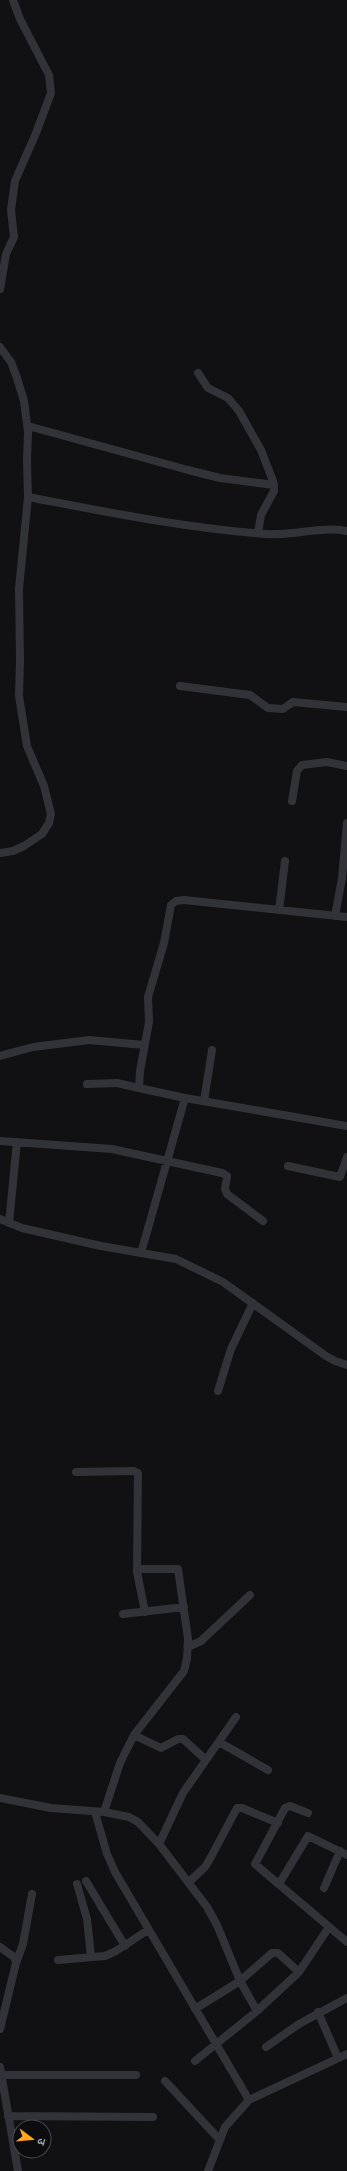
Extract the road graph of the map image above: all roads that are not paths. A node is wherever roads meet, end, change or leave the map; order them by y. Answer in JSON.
{"nodes":[{"id":1,"x":13,"y":0,"type":"edge"},
{"id":2,"x":0,"y":289,"type":"edge"},
{"id":3,"x":0,"y":347,"type":"edge"},
{"id":4,"x":198,"y":373,"type":"dead end"},
{"id":5,"x":28,"y":426,"type":"junction"},
{"id":6,"x":274,"y":485,"type":"junction"},
{"id":7,"x":28,"y":496,"type":"junction"},
{"id":8,"x":347,"y":531,"type":"edge"},
{"id":9,"x":262,"y":533,"type":"junction"},
{"id":10,"x":180,"y":686,"type":"dead end"},
{"id":11,"x":347,"y":707,"type":"edge"},
{"id":12,"x":347,"y":766,"type":"edge"},
{"id":13,"x":292,"y":801,"type":"dead end"},
{"id":14,"x":347,"y":824,"type":"edge"},
{"id":15,"x":346,"y":851,"type":"edge"},
{"id":16,"x":0,"y":853,"type":"edge"},
{"id":17,"x":285,"y":861,"type":"dead end"},
{"id":18,"x":279,"y":910,"type":"junction"},
{"id":19,"x":335,"y":916,"type":"junction"},
{"id":20,"x":347,"y":917,"type":"edge"},
{"id":21,"x":144,"y":1045,"type":"junction"},
{"id":22,"x":212,"y":1050,"type":"dead end"},
{"id":23,"x":0,"y":1056,"type":"edge"},
{"id":24,"x":87,"y":1084,"type":"dead end"},
{"id":25,"x":139,"y":1088,"type":"junction"},
{"id":26,"x":185,"y":1098,"type":"junction"},
{"id":27,"x":204,"y":1101,"type":"junction"},
{"id":28,"x":347,"y":1126,"type":"edge"},
{"id":29,"x":0,"y":1141,"type":"edge"},
{"id":30,"x":17,"y":1142,"type":"junction"},
{"id":31,"x":347,"y":1157,"type":"edge"},
{"id":32,"x":168,"y":1160,"type":"junction"},
{"id":33,"x":288,"y":1166,"type":"dead end"},
{"id":34,"x":0,"y":1219,"type":"edge"},
{"id":35,"x":264,"y":1221,"type":"dead end"},
{"id":36,"x":9,"y":1222,"type":"junction"},
{"id":37,"x":141,"y":1253,"type":"junction"},
{"id":38,"x":253,"y":1303,"type":"junction"},
{"id":39,"x":347,"y":1365,"type":"edge"},
{"id":40,"x":218,"y":1391,"type":"dead end"},
{"id":41,"x":76,"y":1472,"type":"dead end"},
{"id":42,"x":137,"y":1569,"type":"junction"},
{"id":43,"x":250,"y":1595,"type":"dead end"},
{"id":44,"x":184,"y":1607,"type":"junction"},
{"id":45,"x":145,"y":1612,"type":"junction"},
{"id":46,"x":123,"y":1614,"type":"dead end"},
{"id":47,"x":188,"y":1647,"type":"junction"},
{"id":48,"x":236,"y":1717,"type":"dead end"},
{"id":49,"x":134,"y":1735,"type":"junction"},
{"id":50,"x":219,"y":1742,"type":"junction"},
{"id":51,"x":206,"y":1760,"type":"junction"},
{"id":52,"x":268,"y":1770,"type":"dead end"},
{"id":53,"x":0,"y":1798,"type":"edge"},
{"id":54,"x":95,"y":1812,"type":"junction"},
{"id":55,"x":104,"y":1812,"type":"junction"},
{"id":56,"x":308,"y":1814,"type":"dead end"},
{"id":57,"x":278,"y":1823,"type":"junction"},
{"id":58,"x":159,"y":1844,"type":"junction"},
{"id":59,"x":344,"y":1853,"type":"edge"},
{"id":60,"x":86,"y":1881,"type":"dead end"},
{"id":61,"x":189,"y":1882,"type":"junction"},
{"id":62,"x":77,"y":1884,"type":"dead end"},
{"id":63,"x":279,"y":1884,"type":"junction"},
{"id":64,"x":324,"y":1888,"type":"dead end"},
{"id":65,"x":32,"y":1894,"type":"dead end"},
{"id":66,"x":329,"y":1927,"type":"junction"},
{"id":67,"x":148,"y":1930,"type":"junction"},
{"id":68,"x":347,"y":1942,"type":"edge"},
{"id":69,"x":125,"y":1946,"type":"junction"},
{"id":70,"x":0,"y":1947,"type":"edge"},
{"id":71,"x":91,"y":1957,"type":"junction"},
{"id":72,"x":58,"y":1960,"type":"dead end"},
{"id":73,"x":16,"y":1963,"type":"junction"},
{"id":74,"x":299,"y":1972,"type":"junction"},
{"id":75,"x":240,"y":1981,"type":"junction"},
{"id":76,"x":347,"y":1998,"type":"edge"},
{"id":77,"x":195,"y":2009,"type":"junction"},
{"id":78,"x":257,"y":2011,"type":"junction"},
{"id":79,"x":318,"y":2012,"type":"junction"},
{"id":80,"x":1,"y":2018,"type":"edge"},
{"id":81,"x":0,"y":2029,"type":"edge"},
{"id":82,"x":214,"y":2044,"type":"junction"},
{"id":83,"x":266,"y":2047,"type":"dead end"},
{"id":84,"x":347,"y":2054,"type":"edge"},
{"id":85,"x":338,"y":2058,"type":"junction"},
{"id":86,"x":195,"y":2061,"type":"dead end"},
{"id":87,"x":1,"y":2071,"type":"edge"},
{"id":88,"x":136,"y":2075,"type":"dead end"},
{"id":89,"x":165,"y":2081,"type":"dead end"},
{"id":90,"x":249,"y":2100,"type":"junction"},
{"id":91,"x":8,"y":2116,"type":"junction"},
{"id":92,"x":153,"y":2117,"type":"dead end"},
{"id":93,"x":219,"y":2139,"type":"junction"},
{"id":94,"x":18,"y":2171,"type":"edge"},
{"id":95,"x":208,"y":2171,"type":"edge"}],
"edges":[{"from":1,"to":2,"type":"street"},
{"from":3,"to":5,"type":"street"},
{"from":4,"to":6,"type":"street"},
{"from":5,"to":6,"type":"street"},
{"from":5,"to":7,"type":"street"},
{"from":6,"to":9,"type":"street"},
{"from":7,"to":9,"type":"street"},
{"from":7,"to":16,"type":"street"},
{"from":8,"to":9,"type":"street"},
{"from":10,"to":11,"type":"street"},
{"from":12,"to":13,"type":"street"},
{"from":14,"to":15,"type":"street"},
{"from":15,"to":19,"type":"street"},
{"from":17,"to":18,"type":"street"},
{"from":18,"to":19,"type":"street"},
{"from":18,"to":21,"type":"street"},
{"from":19,"to":20,"type":"street"},
{"from":21,"to":23,"type":"street"},
{"from":21,"to":25,"type":"street"},
{"from":22,"to":27,"type":"street"},
{"from":24,"to":25,"type":"street"},
{"from":25,"to":26,"type":"street"},
{"from":26,"to":27,"type":"street"},
{"from":26,"to":32,"type":"street"},
{"from":27,"to":28,"type":"street"},
{"from":29,"to":30,"type":"street"},
{"from":30,"to":32,"type":"street"},
{"from":30,"to":36,"type":"street"},
{"from":31,"to":33,"type":"street"},
{"from":32,"to":35,"type":"street"},
{"from":32,"to":37,"type":"street"},
{"from":34,"to":36,"type":"street"},
{"from":36,"to":37,"type":"street"},
{"from":37,"to":38,"type":"street"},
{"from":38,"to":39,"type":"street"},
{"from":38,"to":40,"type":"street"},
{"from":41,"to":42,"type":"street"},
{"from":42,"to":44,"type":"street"},
{"from":42,"to":45,"type":"street"},
{"from":43,"to":47,"type":"street"},
{"from":44,"to":45,"type":"street"},
{"from":44,"to":47,"type":"street"},
{"from":45,"to":46,"type":"street"},
{"from":47,"to":49,"type":"street"},
{"from":48,"to":50,"type":"street"},
{"from":49,"to":51,"type":"street"},
{"from":49,"to":55,"type":"street"},
{"from":50,"to":51,"type":"street"},
{"from":50,"to":52,"type":"street"},
{"from":51,"to":58,"type":"street"},
{"from":53,"to":54,"type":"street"},
{"from":54,"to":55,"type":"street"},
{"from":54,"to":67,"type":"street"},
{"from":55,"to":58,"type":"street"},
{"from":56,"to":57,"type":"street"},
{"from":57,"to":61,"type":"street"},
{"from":57,"to":63,"type":"street"},
{"from":58,"to":61,"type":"street"},
{"from":59,"to":63,"type":"street"},
{"from":59,"to":64,"type":"street"},
{"from":60,"to":69,"type":"street"},
{"from":61,"to":75,"type":"street"},
{"from":62,"to":71,"type":"street"},
{"from":63,"to":66,"type":"street"},
{"from":65,"to":73,"type":"street"},
{"from":66,"to":68,"type":"street"},
{"from":66,"to":74,"type":"street"},
{"from":67,"to":69,"type":"street"},
{"from":67,"to":77,"type":"street"},
{"from":69,"to":71,"type":"street"},
{"from":70,"to":73,"type":"street"},
{"from":71,"to":72,"type":"street"},
{"from":73,"to":80,"type":"street"},
{"from":74,"to":75,"type":"street"},
{"from":74,"to":78,"type":"street"},
{"from":75,"to":77,"type":"street"},
{"from":75,"to":78,"type":"street"},
{"from":76,"to":79,"type":"street"},
{"from":77,"to":82,"type":"street"},
{"from":78,"to":82,"type":"street"},
{"from":79,"to":83,"type":"street"},
{"from":79,"to":85,"type":"street"},
{"from":80,"to":81,"type":"street"},
{"from":82,"to":86,"type":"street"},
{"from":82,"to":90,"type":"street"},
{"from":84,"to":85,"type":"street"},
{"from":85,"to":90,"type":"street"},
{"from":87,"to":88,"type":"street"},
{"from":87,"to":91,"type":"street"},
{"from":89,"to":93,"type":"street"},
{"from":90,"to":93,"type":"street"},
{"from":91,"to":92,"type":"street"},
{"from":91,"to":94,"type":"street"},
{"from":93,"to":95,"type":"street"}]}
